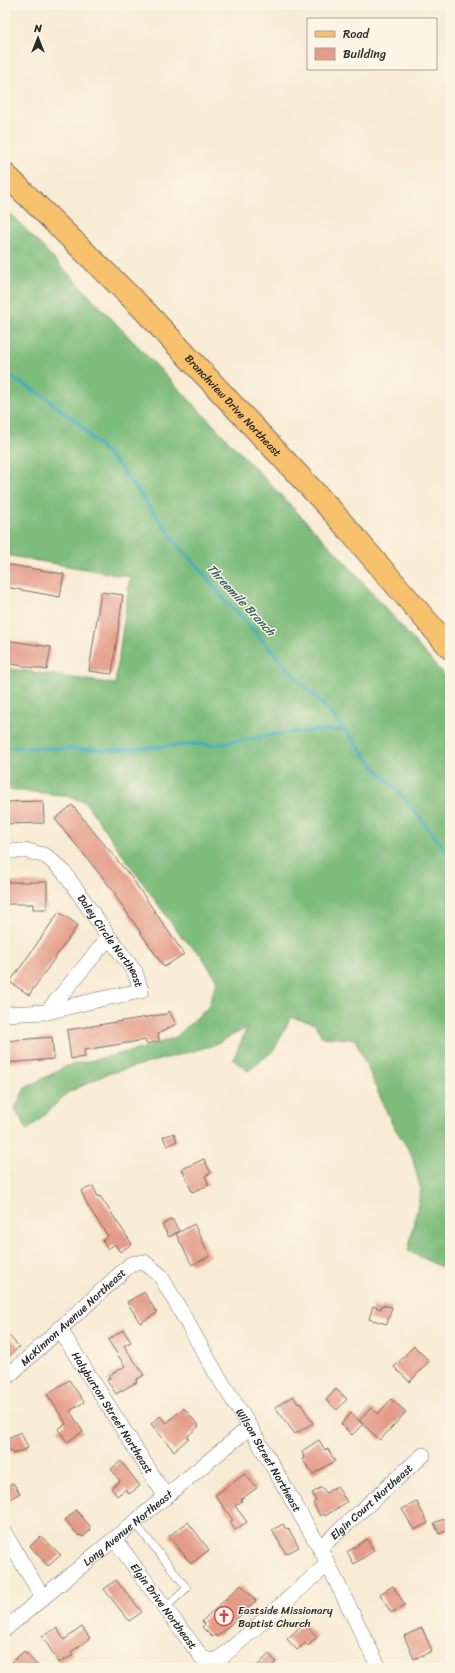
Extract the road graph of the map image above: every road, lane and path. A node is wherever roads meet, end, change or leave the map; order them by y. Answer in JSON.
{"nodes":[{"id":1,"x":5,"y":174,"type":"edge"},
{"id":2,"x":450,"y":648,"type":"edge"},
{"id":3,"x":5,"y":851,"type":"edge"},
{"id":4,"x":109,"y":937,"type":"junction"},
{"id":5,"x":47,"y":1012,"type":"junction"},
{"id":6,"x":5,"y":1014,"type":"edge"},
{"id":7,"x":144,"y":1262,"type":"joint"},
{"id":8,"x":59,"y":1328,"type":"junction"},
{"id":9,"x":5,"y":1379,"type":"edge"},
{"id":10,"x":250,"y":1427,"type":"junction"},
{"id":11,"x":422,"y":1455,"type":"dead end"},
{"id":12,"x":166,"y":1497,"type":"junction"},
{"id":13,"x":135,"y":1523,"type":"junction"},
{"id":14,"x":5,"y":1534,"type":"edge"},
{"id":15,"x":114,"y":1540,"type":"junction"},
{"id":16,"x":320,"y":1548,"type":"junction"},
{"id":17,"x":328,"y":1564,"type":"junction"},
{"id":18,"x":42,"y":1598,"type":"junction"},
{"id":19,"x":165,"y":1608,"type":"junction"},
{"id":20,"x":5,"y":1629,"type":"edge"},
{"id":21,"x":379,"y":1668,"type":"edge"}],
"edges":[{"from":1,"to":2,"type":"main road","name":"Branchview Drive Northeast"},
{"from":3,"to":4,"type":"street","name":"Daley Circle Northeast"},
{"from":4,"to":5,"type":"street"},
{"from":4,"to":5,"type":"street","name":"Daley Circle Northeast"},
{"from":5,"to":6,"type":"street","name":"Daley Circle Northeast"},
{"from":7,"to":8,"type":"street","name":"McKinnon Avenue Northeast"},
{"from":7,"to":10,"type":"street","name":"Wilson Street Northeast"},
{"from":8,"to":9,"type":"street","name":"McKinnon Avenue Northeast"},
{"from":8,"to":12,"type":"street","name":"Halyburton Street Northeast"},
{"from":10,"to":12,"type":"street","name":"Long Avenue Northeast"},
{"from":10,"to":16,"type":"street","name":"Wilson Street Northeast"},
{"from":11,"to":16,"type":"street","name":"Elgin Court Northeast"},
{"from":12,"to":13,"type":"street","name":"Long Avenue Northeast"},
{"from":13,"to":15,"type":"street","name":"Long Avenue Northeast"},
{"from":13,"to":19,"type":"lane"},
{"from":14,"to":18,"type":"street"},
{"from":15,"to":18,"type":"street","name":"Long Avenue Northeast"},
{"from":15,"to":19,"type":"street","name":"Elgin Drive Northeast"},
{"from":16,"to":17,"type":"street","name":"Wilson Street Northeast"},
{"from":17,"to":19,"type":"street","name":"Elgin Drive Northeast"},
{"from":17,"to":21,"type":"street","name":"Wilson Street Northeast"},
{"from":18,"to":20,"type":"street","name":"Long Avenue Northeast"}]}
